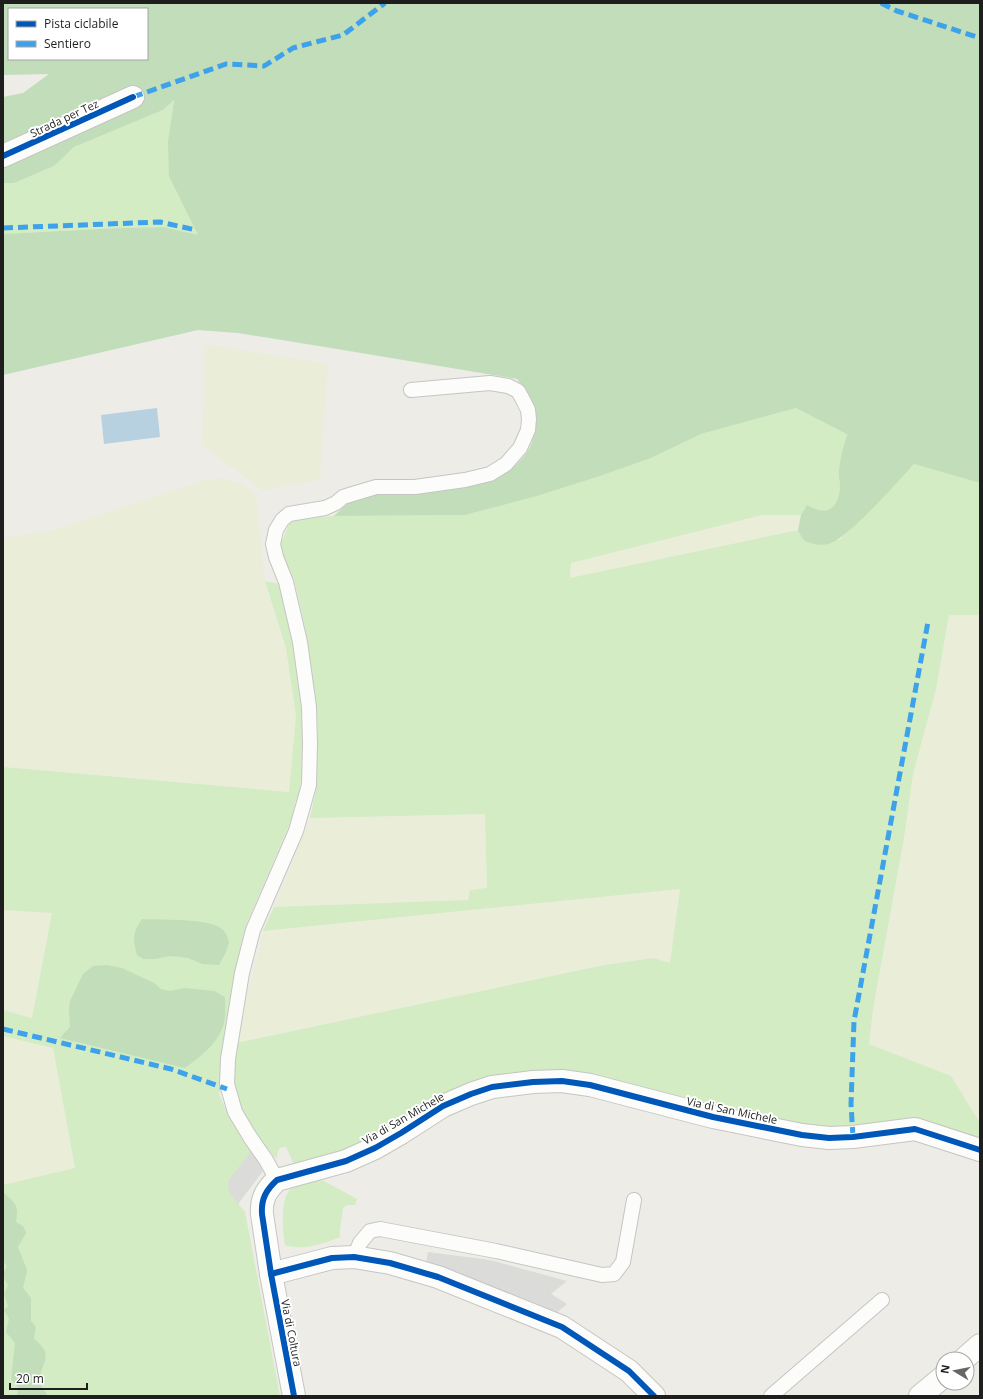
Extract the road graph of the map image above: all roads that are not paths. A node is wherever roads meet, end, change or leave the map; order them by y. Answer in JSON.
{"nodes":[{"id":1,"x":133,"y":97,"type":"dead end"},
{"id":2,"x":3,"y":156,"type":"edge"},
{"id":3,"x":411,"y":390,"type":"dead end"},
{"id":4,"x":980,"y":1150,"type":"edge"},
{"id":5,"x":278,"y":1180,"type":"junction"},
{"id":6,"x":634,"y":1200,"type":"dead end"},
{"id":7,"x":354,"y":1257,"type":"junction"},
{"id":8,"x":271,"y":1274,"type":"junction"},
{"id":9,"x":882,"y":1300,"type":"dead end"},
{"id":10,"x":935,"y":1384,"type":"edge"},
{"id":11,"x":294,"y":1396,"type":"edge"},
{"id":12,"x":654,"y":1396,"type":"edge"},
{"id":13,"x":771,"y":1396,"type":"edge"},
{"id":14,"x":920,"y":1396,"type":"edge"}],
"edges":[{"from":1,"to":2,"type":"street","name":"Strada per Tez"},
{"from":3,"to":5,"type":"lane"},
{"from":4,"to":5,"type":"street","name":"Via di San Michele"},
{"from":5,"to":8,"type":"street"},
{"from":6,"to":7,"type":"lane"},
{"from":7,"to":8,"type":"street"},
{"from":7,"to":12,"type":"street"},
{"from":8,"to":11,"type":"street","name":"Via di Coltura"},
{"from":9,"to":13,"type":"lane"},
{"from":10,"to":14,"type":"street"}]}
